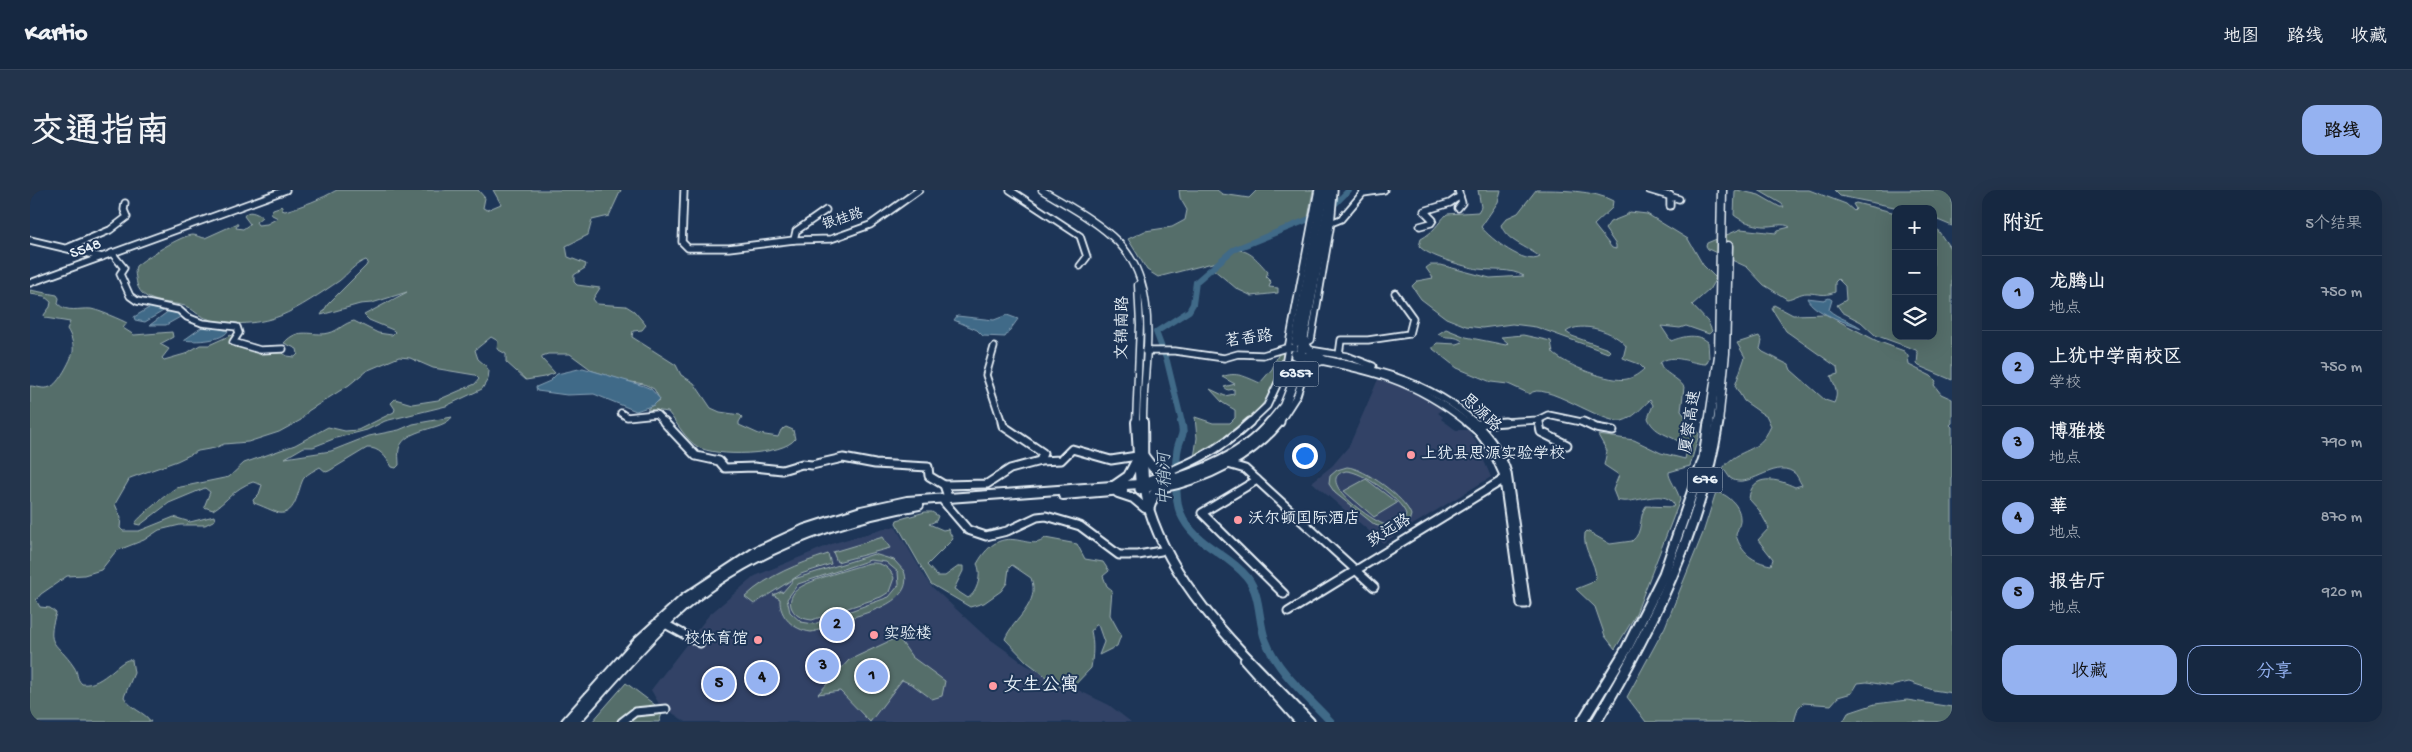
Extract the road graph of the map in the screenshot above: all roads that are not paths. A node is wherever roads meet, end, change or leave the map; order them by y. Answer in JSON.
{"nodes":[{"id":1,"x":286,"y":190,"type":"edge"},
{"id":2,"x":684,"y":190,"type":"edge"},
{"id":3,"x":919,"y":190,"type":"edge"},
{"id":4,"x":1010,"y":190,"type":"edge"},
{"id":5,"x":1036,"y":190,"type":"edge"},
{"id":6,"x":1042,"y":190,"type":"edge"},
{"id":7,"x":1318,"y":190,"type":"edge"},
{"id":8,"x":1324,"y":190,"type":"edge"},
{"id":9,"x":1330,"y":190,"type":"edge"},
{"id":10,"x":1334,"y":190,"type":"edge"},
{"id":11,"x":1384,"y":190,"type":"edge"},
{"id":12,"x":1458,"y":190,"type":"edge"},
{"id":13,"x":1649,"y":190,"type":"edge"},
{"id":14,"x":1460,"y":196,"type":"junction"},
{"id":15,"x":1670,"y":196,"type":"junction"},
{"id":16,"x":1725,"y":196,"type":"edge"},
{"id":17,"x":1679,"y":199,"type":"dead end"},
{"id":18,"x":1329,"y":201,"type":"junction"},
{"id":19,"x":125,"y":204,"type":"dead end"},
{"id":20,"x":1670,"y":206,"type":"dead end"},
{"id":21,"x":1458,"y":208,"type":"dead end"},
{"id":22,"x":826,"y":210,"type":"dead end"},
{"id":23,"x":1420,"y":226,"type":"dead end"},
{"id":24,"x":1321,"y":227,"type":"junction"},
{"id":25,"x":30,"y":240,"type":"edge"},
{"id":26,"x":794,"y":240,"type":"junction"},
{"id":27,"x":67,"y":248,"type":"junction"},
{"id":28,"x":112,"y":253,"type":"junction"},
{"id":29,"x":102,"y":257,"type":"junction"},
{"id":30,"x":1080,"y":266,"type":"dead end"},
{"id":31,"x":30,"y":283,"type":"edge"},
{"id":32,"x":1724,"y":292,"type":"joint"},
{"id":33,"x":1395,"y":293,"type":"dead end"},
{"id":34,"x":994,"y":347,"type":"dead end"},
{"id":35,"x":283,"y":349,"type":"dead end"},
{"id":36,"x":1299,"y":349,"type":"junction"},
{"id":37,"x":1145,"y":352,"type":"junction"},
{"id":38,"x":1339,"y":355,"type":"junction"},
{"id":39,"x":1321,"y":360,"type":"junction"},
{"id":40,"x":1297,"y":372,"type":"junction"},
{"id":41,"x":1387,"y":373,"type":"junction"},
{"id":42,"x":621,"y":413,"type":"dead end"},
{"id":43,"x":1538,"y":420,"type":"junction"},
{"id":44,"x":1476,"y":424,"type":"junction"},
{"id":45,"x":1613,"y":431,"type":"dead end"},
{"id":46,"x":1567,"y":445,"type":"dead end"},
{"id":47,"x":1140,"y":454,"type":"junction"},
{"id":48,"x":1240,"y":456,"type":"junction"},
{"id":49,"x":1040,"y":461,"type":"junction"},
{"id":50,"x":1228,"y":464,"type":"junction"},
{"id":51,"x":1245,"y":469,"type":"junction"},
{"id":52,"x":1193,"y":470,"type":"junction"},
{"id":53,"x":1506,"y":478,"type":"junction"},
{"id":54,"x":1166,"y":479,"type":"junction"},
{"id":55,"x":1257,"y":480,"type":"junction"},
{"id":56,"x":944,"y":485,"type":"junction"},
{"id":57,"x":1142,"y":486,"type":"junction"},
{"id":58,"x":1109,"y":489,"type":"junction"},
{"id":59,"x":946,"y":500,"type":"junction"},
{"id":60,"x":1147,"y":508,"type":"junction"},
{"id":61,"x":1162,"y":550,"type":"junction"},
{"id":62,"x":1356,"y":569,"type":"junction"},
{"id":63,"x":1374,"y":588,"type":"dead end"},
{"id":64,"x":1284,"y":594,"type":"dead end"},
{"id":65,"x":1524,"y":604,"type":"dead end"},
{"id":66,"x":1288,"y":612,"type":"dead end"},
{"id":67,"x":665,"y":624,"type":"junction"},
{"id":68,"x":700,"y":643,"type":"dead end"},
{"id":69,"x":1631,"y":653,"type":"junction"},
{"id":70,"x":666,"y":709,"type":"dead end"},
{"id":71,"x":566,"y":722,"type":"edge"},
{"id":72,"x":575,"y":722,"type":"edge"},
{"id":73,"x":622,"y":722,"type":"edge"},
{"id":74,"x":1300,"y":722,"type":"edge"},
{"id":75,"x":1310,"y":722,"type":"edge"},
{"id":76,"x":1582,"y":722,"type":"edge"},
{"id":77,"x":1596,"y":722,"type":"edge"}],
"edges":[{"from":1,"to":28,"type":"street","name":"S548"},
{"from":2,"to":26,"type":"street","name":"银桂路"},
{"from":3,"to":26,"type":"street","name":"银桂路"},
{"from":4,"to":30,"type":"street"},
{"from":5,"to":47,"type":"main road","name":"文锦南路"},
{"from":6,"to":37,"type":"main road","name":"文锦南路"},
{"from":7,"to":24,"type":"street"},
{"from":8,"to":18,"type":"highway","number":"G357"},
{"from":9,"to":18,"type":"highway","number":"G357"},
{"from":10,"to":18,"type":"street"},
{"from":11,"to":24,"type":"street"},
{"from":12,"to":14,"type":"street"},
{"from":13,"to":15,"type":"street"},
{"from":14,"to":21,"type":"street"},
{"from":14,"to":23,"type":"street"},
{"from":15,"to":17,"type":"street"},
{"from":15,"to":20,"type":"street"},
{"from":16,"to":32,"type":"highway","name":"厦蓉高速","number":"G76"},
{"from":18,"to":24,"type":"highway","number":"G357"},
{"from":19,"to":27,"type":"street"},
{"from":22,"to":26,"type":"street"},
{"from":24,"to":36,"type":"highway","number":"G357"},
{"from":24,"to":36,"type":"street"},
{"from":25,"to":27,"type":"street"},
{"from":27,"to":29,"type":"street"},
{"from":28,"to":29,"type":"street","name":"S548"},
{"from":28,"to":35,"type":"street"},
{"from":29,"to":31,"type":"street","name":"S548"},
{"from":32,"to":69,"type":"highway","name":"厦蓉高速","number":"G76"},
{"from":33,"to":38,"type":"street"},
{"from":34,"to":49,"type":"street"},
{"from":36,"to":37,"type":"street","name":"茗香路"},
{"from":36,"to":38,"type":"street"},
{"from":36,"to":39,"type":"highway"},
{"from":36,"to":40,"type":"highway","number":"G357"},
{"from":36,"to":52,"type":"highway","number":"G357"},
{"from":37,"to":47,"type":"main road","name":"文锦南路"},
{"from":38,"to":41,"type":"street"},
{"from":39,"to":40,"type":"highway"},
{"from":39,"to":41,"type":"street","name":"思源路"},
{"from":39,"to":53,"type":"street","name":"思源路"},
{"from":40,"to":48,"type":"street"},
{"from":40,"to":52,"type":"highway","number":"G357"},
{"from":41,"to":44,"type":"street","name":"思源路"},
{"from":42,"to":56,"type":"street"},
{"from":43,"to":44,"type":"street"},
{"from":43,"to":45,"type":"street"},
{"from":43,"to":46,"type":"street"},
{"from":44,"to":53,"type":"street","name":"思源路"},
{"from":47,"to":49,"type":"street"},
{"from":47,"to":54,"type":"main road"},
{"from":47,"to":57,"type":"main road","name":"文锦南路"},
{"from":47,"to":58,"type":"main road"},
{"from":48,"to":50,"type":"street"},
{"from":48,"to":51,"type":"street"},
{"from":49,"to":56,"type":"street"},
{"from":50,"to":51,"type":"street"},
{"from":50,"to":52,"type":"street"},
{"from":51,"to":55,"type":"street"},
{"from":52,"to":54,"type":"highway","number":"G357"},
{"from":53,"to":62,"type":"street","name":"致远路"},
{"from":53,"to":65,"type":"street","name":"思源路"},
{"from":54,"to":57,"type":"highway","number":"G357"},
{"from":54,"to":60,"type":"highway"},
{"from":55,"to":62,"type":"street"},
{"from":55,"to":64,"type":"street"},
{"from":56,"to":59,"type":"street"},
{"from":57,"to":58,"type":"main road"},
{"from":57,"to":60,"type":"main road","name":"文锦南路"},
{"from":58,"to":59,"type":"main road"},
{"from":58,"to":60,"type":"main road"},
{"from":59,"to":61,"type":"street"},
{"from":59,"to":67,"type":"main road"},
{"from":59,"to":71,"type":"main road"},
{"from":60,"to":61,"type":"main road"},
{"from":60,"to":75,"type":"main road"},
{"from":61,"to":74,"type":"main road"},
{"from":62,"to":63,"type":"street"},
{"from":62,"to":66,"type":"street","name":"致远路"},
{"from":67,"to":68,"type":"street"},
{"from":67,"to":72,"type":"main road"},
{"from":69,"to":76,"type":"highway","name":"厦蓉高速","number":"G76"},
{"from":69,"to":77,"type":"highway","name":"厦蓉高速","number":"G76"},
{"from":70,"to":73,"type":"street"}]}
